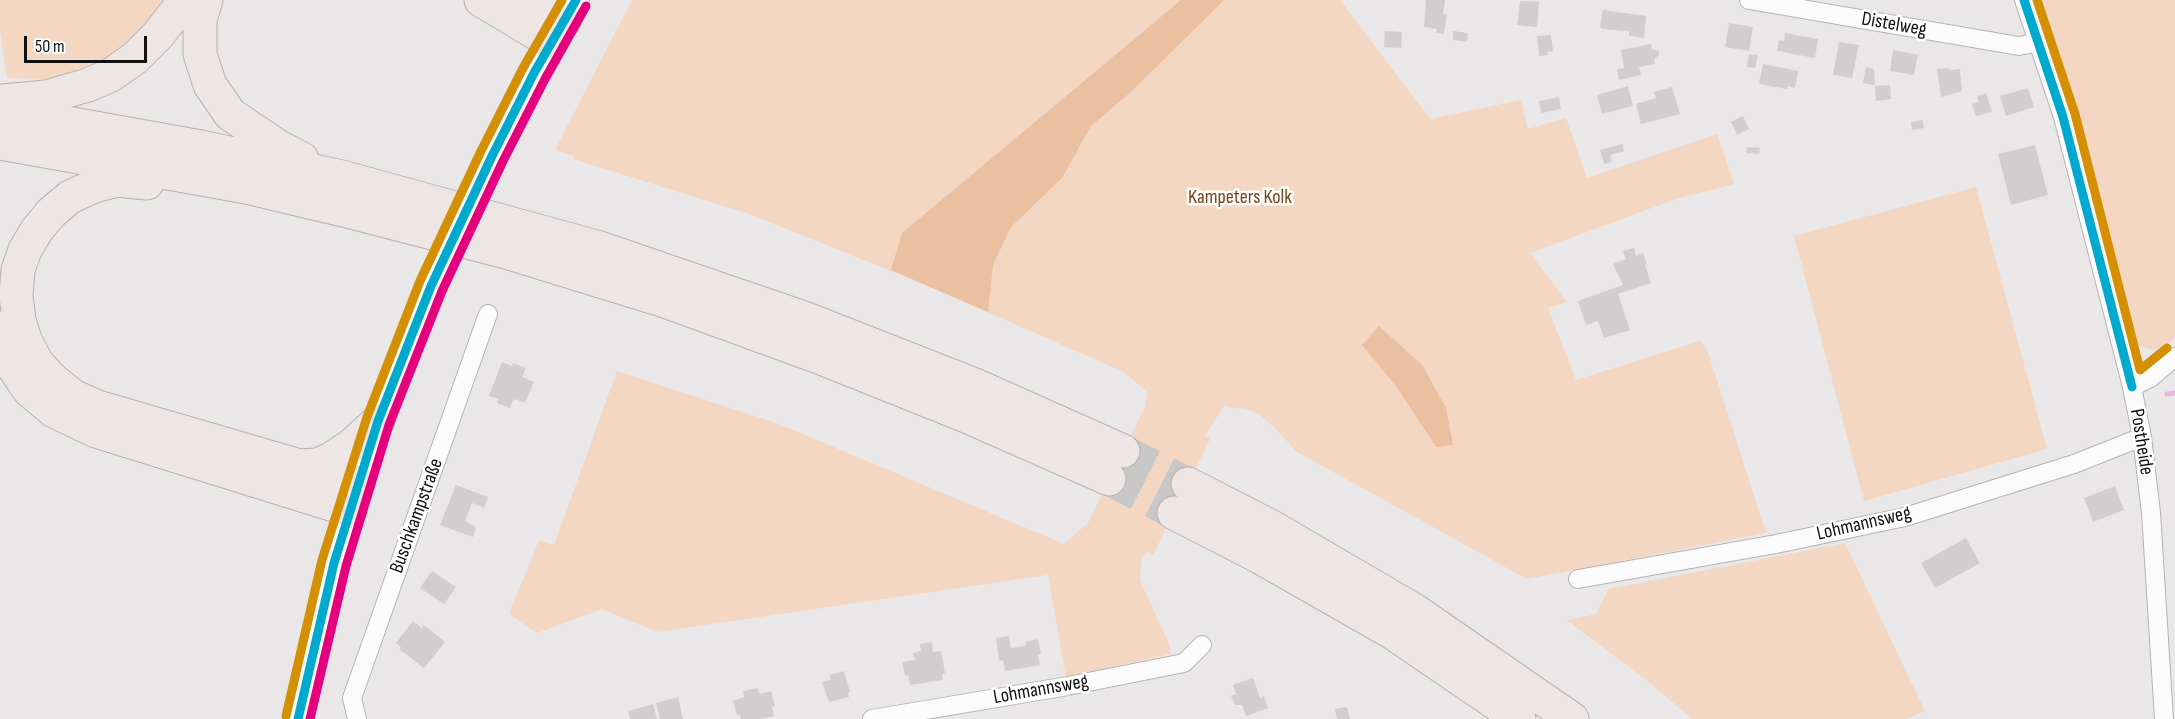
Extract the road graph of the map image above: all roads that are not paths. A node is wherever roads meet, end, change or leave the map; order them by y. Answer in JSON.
{"nodes":[{"id":1,"x":183,"y":0,"type":"edge"},
{"id":2,"x":206,"y":0,"type":"edge"},
{"id":3,"x":481,"y":0,"type":"edge"},
{"id":4,"x":530,"y":0,"type":"edge"},
{"id":5,"x":1749,"y":0,"type":"edge"},
{"id":6,"x":2024,"y":0,"type":"edge"},
{"id":7,"x":564,"y":21,"type":"edge"},
{"id":8,"x":2039,"y":42,"type":"junction"},
{"id":9,"x":0,"y":101,"type":"edge"},
{"id":10,"x":0,"y":111,"type":"edge"},
{"id":11,"x":0,"y":143,"type":"edge"},
{"id":12,"x":342,"y":177,"type":"junction"},
{"id":13,"x":347,"y":210,"type":"junction"},
{"id":14,"x":488,"y":314,"type":"dead end"},
{"id":15,"x":0,"y":328,"type":"edge"},
{"id":16,"x":2175,"y":357,"type":"edge"},
{"id":17,"x":2132,"y":387,"type":"junction"},
{"id":18,"x":378,"y":421,"type":"junction"},
{"id":19,"x":2142,"y":437,"type":"junction"},
{"id":20,"x":295,"y":466,"type":"junction"},
{"id":21,"x":354,"y":496,"type":"junction"},
{"id":22,"x":1578,"y":579,"type":"dead end"},
{"id":23,"x":1202,"y":645,"type":"dead end"},
{"id":24,"x":298,"y":719,"type":"edge"},
{"id":25,"x":357,"y":719,"type":"edge"},
{"id":26,"x":872,"y":719,"type":"edge"},
{"id":27,"x":1519,"y":719,"type":"edge"},
{"id":28,"x":1572,"y":719,"type":"edge"},
{"id":29,"x":2164,"y":719,"type":"edge"}],
"edges":[{"from":1,"to":9,"type":"highway"},
{"from":2,"to":12,"type":"highway"},
{"from":3,"to":7,"type":"highway"},
{"from":4,"to":7,"type":"highway"},
{"from":5,"to":8,"type":"street","name":"Distelweg"},
{"from":6,"to":8,"type":"street","name":"Postheide"},
{"from":7,"to":18,"type":"main road","bridge":true},
{"from":8,"to":17,"type":"street","name":"Postheide"},
{"from":10,"to":12,"type":"highway"},
{"from":11,"to":13,"type":"highway"},
{"from":12,"to":13,"type":"highway"},
{"from":13,"to":20,"type":"highway"},
{"from":14,"to":25,"type":"street","name":"Buschkampstraße"},
{"from":15,"to":21,"type":"highway"},
{"from":16,"to":17,"type":"street"},
{"from":17,"to":19,"type":"street","name":"Postheide"},
{"from":18,"to":20,"type":"highway"},
{"from":18,"to":21,"type":"main road"},
{"from":19,"to":22,"type":"street","name":"Lohmannsweg"},
{"from":19,"to":29,"type":"street","name":"Postheide"},
{"from":20,"to":21,"type":"highway"},
{"from":21,"to":24,"type":"main road"},
{"from":23,"to":26,"type":"street","name":"Lohmannsweg"},
{"from":27,"to":28,"type":"highway"}]}
